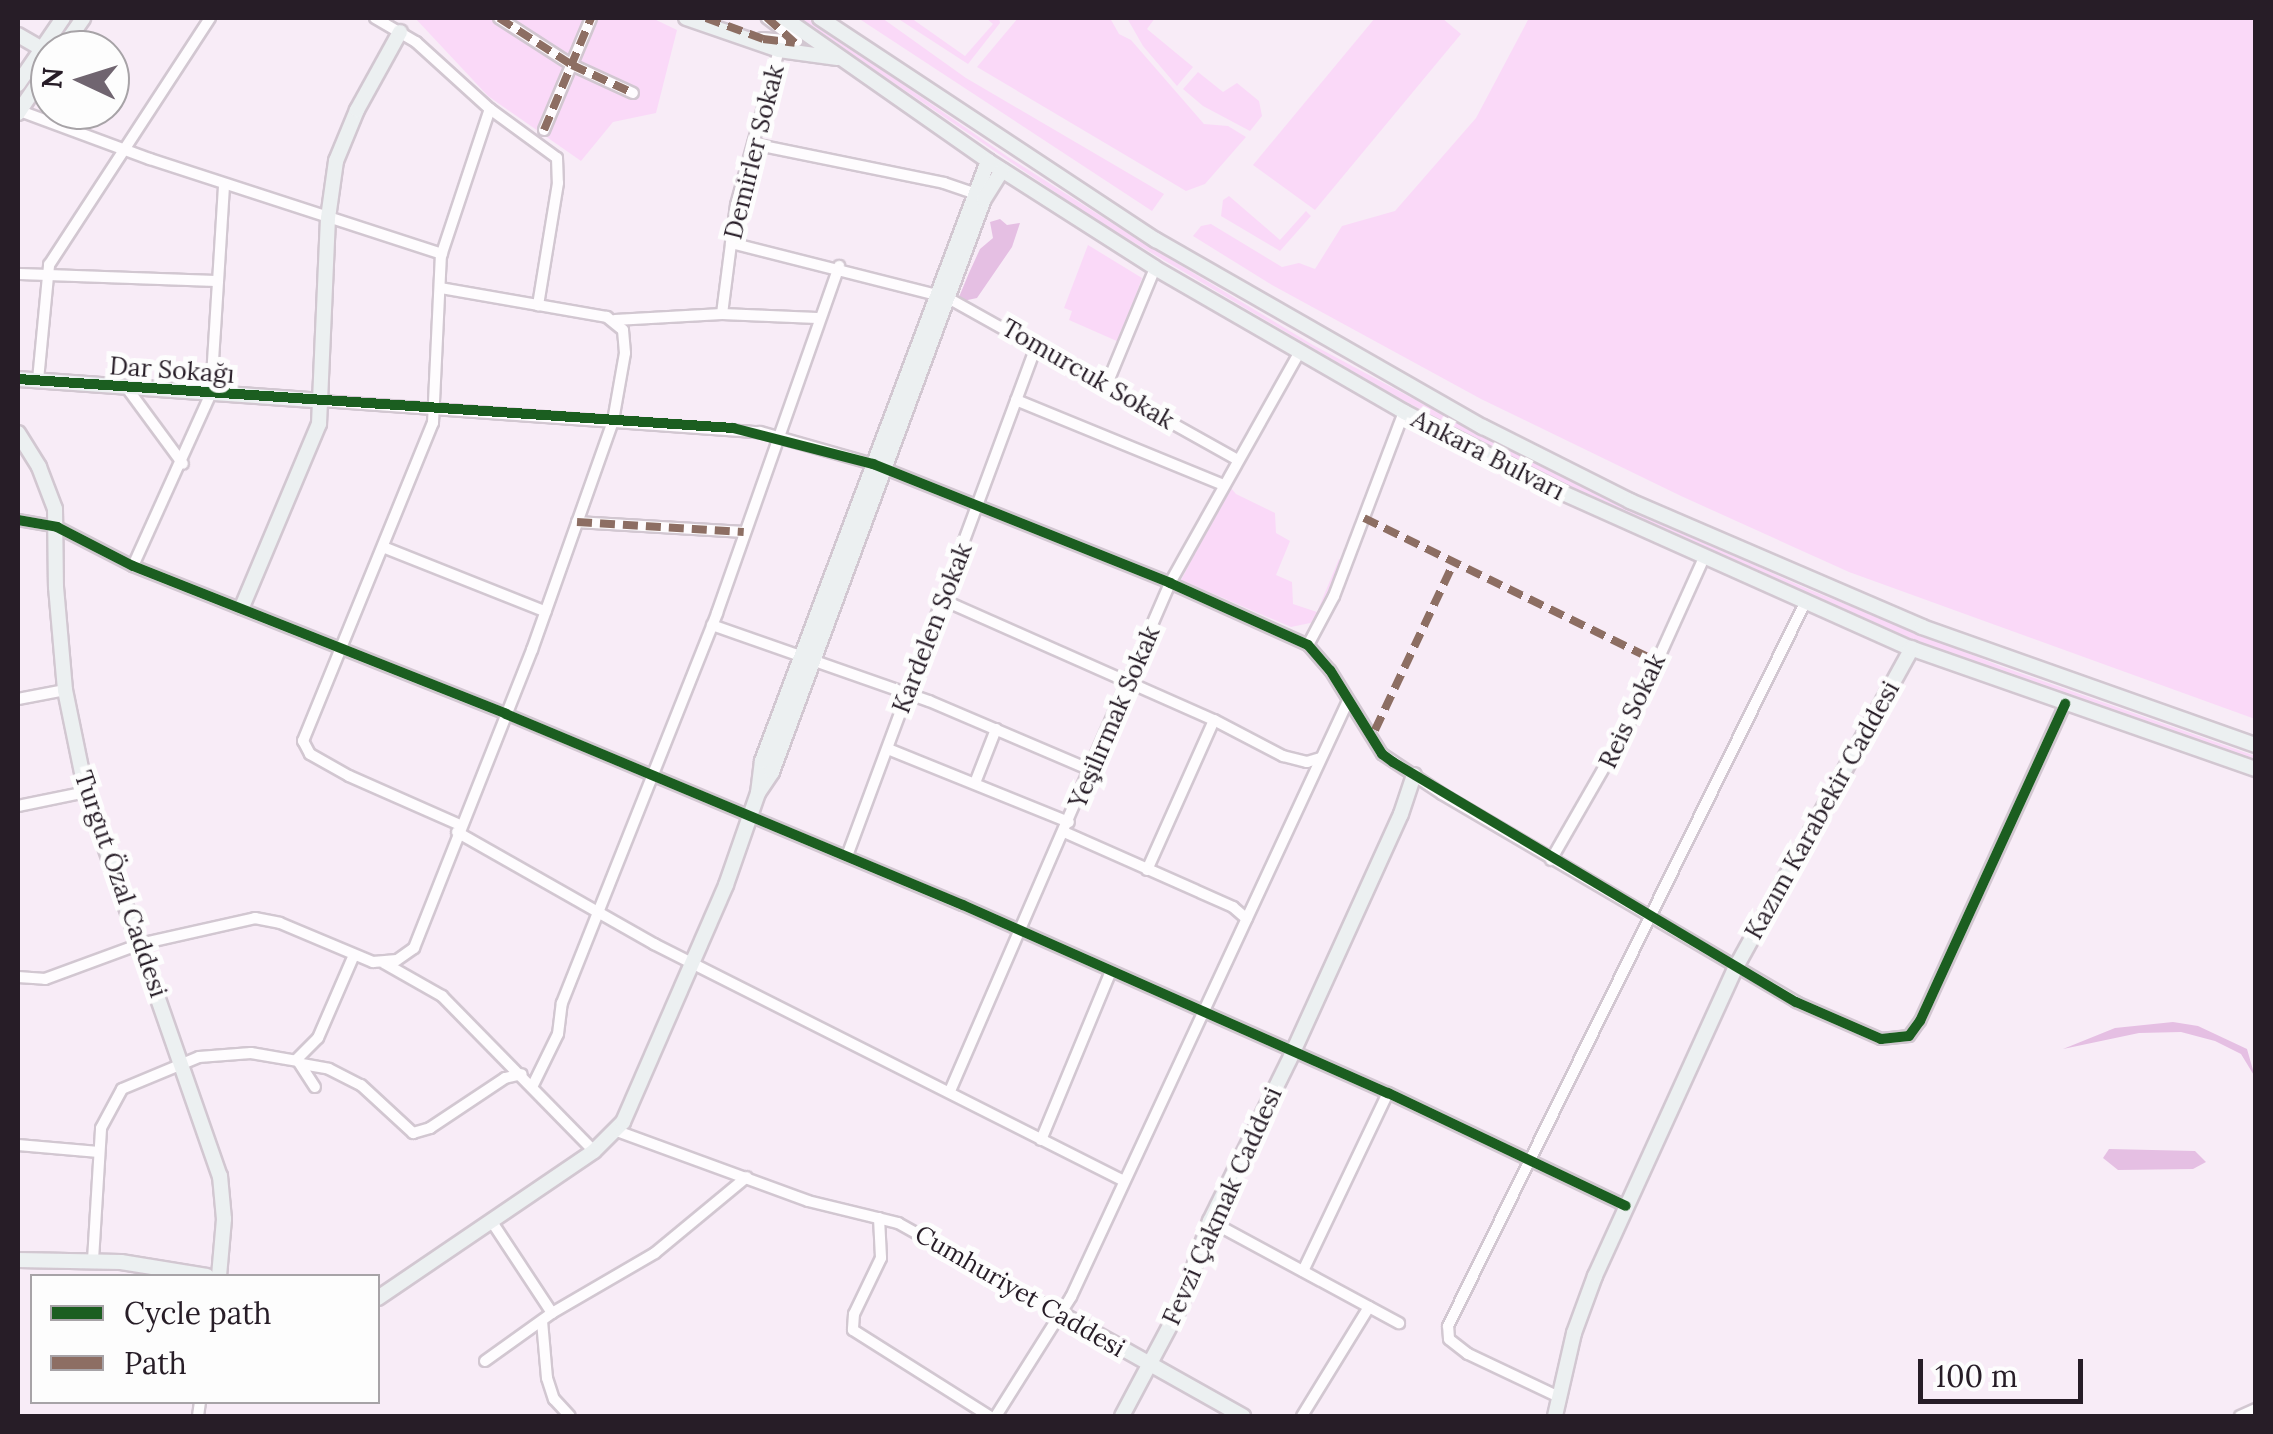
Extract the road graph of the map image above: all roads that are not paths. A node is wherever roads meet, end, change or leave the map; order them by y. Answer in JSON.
{"nodes":[{"id":1,"x":210,"y":18,"type":"edge"},
{"id":2,"x":374,"y":18,"type":"edge"},
{"id":3,"x":499,"y":18,"type":"edge"},
{"id":4,"x":591,"y":18,"type":"edge"},
{"id":5,"x":686,"y":18,"type":"edge"},
{"id":6,"x":706,"y":18,"type":"edge"},
{"id":7,"x":767,"y":18,"type":"edge"},
{"id":8,"x":784,"y":18,"type":"edge"},
{"id":9,"x":820,"y":18,"type":"edge"},
{"id":10,"x":400,"y":32,"type":"junction"},
{"id":11,"x":779,"y":50,"type":"junction"},
{"id":12,"x":838,"y":58,"type":"junction"},
{"id":13,"x":572,"y":65,"type":"junction"},
{"id":14,"x":633,"y":93,"type":"dead end"},
{"id":15,"x":490,"y":109,"type":"junction"},
{"id":16,"x":19,"y":112,"type":"edge"},
{"id":17,"x":544,"y":130,"type":"dead end"},
{"id":18,"x":753,"y":144,"type":"junction"},
{"id":19,"x":125,"y":149,"type":"junction"},
{"id":20,"x":988,"y":161,"type":"junction"},
{"id":21,"x":1002,"y":170,"type":"junction"},
{"id":22,"x":224,"y":184,"type":"junction"},
{"id":23,"x":973,"y":193,"type":"junction"},
{"id":24,"x":328,"y":218,"type":"junction"},
{"id":25,"x":731,"y":242,"type":"junction"},
{"id":26,"x":442,"y":254,"type":"junction"},
{"id":27,"x":838,"y":266,"type":"junction"},
{"id":28,"x":1155,"y":268,"type":"junction"},
{"id":29,"x":18,"y":274,"type":"edge"},
{"id":30,"x":45,"y":276,"type":"junction"},
{"id":31,"x":218,"y":281,"type":"junction"},
{"id":32,"x":440,"y":288,"type":"junction"},
{"id":33,"x":942,"y":296,"type":"junction"},
{"id":34,"x":538,"y":306,"type":"junction"},
{"id":35,"x":722,"y":314,"type":"junction"},
{"id":36,"x":817,"y":318,"type":"junction"},
{"id":37,"x":614,"y":320,"type":"junction"},
{"id":38,"x":1037,"y":344,"type":"junction"},
{"id":39,"x":1299,"y":352,"type":"junction"},
{"id":40,"x":18,"y":379,"type":"edge"},
{"id":41,"x":38,"y":380,"type":"junction"},
{"id":42,"x":1107,"y":384,"type":"junction"},
{"id":43,"x":127,"y":388,"type":"junction"},
{"id":44,"x":211,"y":393,"type":"junction"},
{"id":45,"x":1016,"y":400,"type":"junction"},
{"id":46,"x":323,"y":401,"type":"junction"},
{"id":47,"x":435,"y":410,"type":"junction"},
{"id":48,"x":1404,"y":412,"type":"junction"},
{"id":49,"x":613,"y":421,"type":"junction"},
{"id":50,"x":18,"y":433,"type":"edge"},
{"id":51,"x":777,"y":436,"type":"junction"},
{"id":52,"x":1236,"y":459,"type":"junction"},
{"id":53,"x":183,"y":464,"type":"junction"},
{"id":54,"x":878,"y":466,"type":"junction"},
{"id":55,"x":1222,"y":485,"type":"junction"},
{"id":56,"x":976,"y":508,"type":"junction"},
{"id":57,"x":18,"y":520,"type":"edge"},
{"id":58,"x":578,"y":522,"type":"junction"},
{"id":59,"x":57,"y":527,"type":"junction"},
{"id":60,"x":744,"y":532,"type":"junction"},
{"id":61,"x":383,"y":547,"type":"junction"},
{"id":62,"x":1704,"y":558,"type":"junction"},
{"id":63,"x":134,"y":566,"type":"junction"},
{"id":64,"x":1170,"y":582,"type":"junction"},
{"id":65,"x":943,"y":600,"type":"junction"},
{"id":66,"x":1805,"y":603,"type":"junction"},
{"id":67,"x":242,"y":608,"type":"junction"},
{"id":68,"x":546,"y":612,"type":"junction"},
{"id":69,"x":712,"y":625,"type":"junction"},
{"id":70,"x":1308,"y":646,"type":"junction"},
{"id":71,"x":339,"y":648,"type":"junction"},
{"id":72,"x":1912,"y":648,"type":"junction"},
{"id":73,"x":808,"y":658,"type":"junction"},
{"id":74,"x":1130,"y":682,"type":"junction"},
{"id":75,"x":65,"y":690,"type":"junction"},
{"id":76,"x":904,"y":694,"type":"junction"},
{"id":77,"x":18,"y":698,"type":"edge"},
{"id":78,"x":1347,"y":704,"type":"junction"},
{"id":79,"x":2065,"y":704,"type":"junction"},
{"id":80,"x":506,"y":714,"type":"junction"},
{"id":81,"x":1214,"y":720,"type":"junction"},
{"id":82,"x":996,"y":729,"type":"junction"},
{"id":83,"x":2256,"y":745,"type":"edge"},
{"id":84,"x":888,"y":748,"type":"junction"},
{"id":85,"x":1320,"y":758,"type":"junction"},
{"id":86,"x":1091,"y":770,"type":"junction"},
{"id":87,"x":2256,"y":770,"type":"edge"},
{"id":88,"x":1414,"y":775,"type":"junction"},
{"id":89,"x":654,"y":776,"type":"junction"},
{"id":90,"x":975,"y":784,"type":"junction"},
{"id":91,"x":86,"y":792,"type":"junction"},
{"id":92,"x":18,"y":806,"type":"edge"},
{"id":93,"x":749,"y":814,"type":"junction"},
{"id":94,"x":1066,"y":827,"type":"junction"},
{"id":95,"x":459,"y":829,"type":"junction"},
{"id":96,"x":846,"y":856,"type":"junction"},
{"id":97,"x":1550,"y":860,"type":"junction"},
{"id":98,"x":1147,"y":870,"type":"junction"},
{"id":99,"x":601,"y":912,"type":"junction"},
{"id":100,"x":1651,"y":918,"type":"junction"},
{"id":101,"x":1247,"y":919,"type":"junction"},
{"id":102,"x":1020,"y":931,"type":"junction"},
{"id":103,"x":140,"y":944,"type":"junction"},
{"id":104,"x":354,"y":955,"type":"junction"},
{"id":105,"x":384,"y":963,"type":"junction"},
{"id":106,"x":693,"y":964,"type":"junction"},
{"id":107,"x":1736,"y":967,"type":"junction"},
{"id":108,"x":1111,"y":971,"type":"junction"},
{"id":109,"x":18,"y":977,"type":"edge"},
{"id":110,"x":1204,"y":1012,"type":"junction"},
{"id":111,"x":1293,"y":1052,"type":"junction"},
{"id":112,"x":184,"y":1062,"type":"junction"},
{"id":113,"x":299,"y":1062,"type":"junction"},
{"id":114,"x":522,"y":1074,"type":"junction"},
{"id":115,"x":532,"y":1085,"type":"junction"},
{"id":116,"x":315,"y":1087,"type":"dead end"},
{"id":117,"x":950,"y":1092,"type":"junction"},
{"id":118,"x":1388,"y":1093,"type":"junction"},
{"id":119,"x":617,"y":1131,"type":"junction"},
{"id":120,"x":1041,"y":1140,"type":"junction"},
{"id":121,"x":18,"y":1145,"type":"edge"},
{"id":122,"x":594,"y":1151,"type":"junction"},
{"id":123,"x":98,"y":1152,"type":"junction"},
{"id":124,"x":1531,"y":1161,"type":"junction"},
{"id":125,"x":748,"y":1177,"type":"junction"},
{"id":126,"x":1124,"y":1181,"type":"junction"},
{"id":127,"x":1626,"y":1206,"type":"junction"},
{"id":128,"x":879,"y":1218,"type":"junction"},
{"id":129,"x":1210,"y":1221,"type":"junction"},
{"id":130,"x":492,"y":1222,"type":"junction"},
{"id":131,"x":18,"y":1260,"type":"edge"},
{"id":132,"x":93,"y":1260,"type":"junction"},
{"id":133,"x":1303,"y":1270,"type":"junction"},
{"id":134,"x":193,"y":1274,"type":"edge"},
{"id":135,"x":220,"y":1274,"type":"edge"},
{"id":136,"x":380,"y":1297,"type":"edge"},
{"id":137,"x":1369,"y":1307,"type":"junction"},
{"id":138,"x":1060,"y":1314,"type":"junction"},
{"id":139,"x":547,"y":1317,"type":"junction"},
{"id":140,"x":1398,"y":1323,"type":"dead end"},
{"id":141,"x":484,"y":1361,"type":"dead end"},
{"id":142,"x":1149,"y":1364,"type":"junction"},
{"id":143,"x":1559,"y":1397,"type":"junction"},
{"id":144,"x":2256,"y":1410,"type":"edge"},
{"id":145,"x":570,"y":1416,"type":"edge"},
{"id":146,"x":993,"y":1416,"type":"edge"},
{"id":147,"x":1122,"y":1416,"type":"edge"},
{"id":148,"x":1243,"y":1416,"type":"edge"},
{"id":149,"x":1302,"y":1416,"type":"edge"},
{"id":150,"x":1555,"y":1416,"type":"edge"},
{"id":151,"x":2240,"y":1416,"type":"edge"}],
"edges":[{"from":1,"to":19,"type":"street"},
{"from":2,"to":10,"type":"street"},
{"from":3,"to":13,"type":"street"},
{"from":4,"to":13,"type":"street"},
{"from":5,"to":11,"type":"street"},
{"from":6,"to":7,"type":"street"},
{"from":8,"to":12,"type":"street","name":"Ankara Bulvarı"},
{"from":9,"to":83,"type":"street","name":"Ankara Bulvarı"},
{"from":10,"to":15,"type":"street"},
{"from":10,"to":24,"type":"street"},
{"from":11,"to":12,"type":"street"},
{"from":11,"to":18,"type":"street","name":"Demirler Sokak"},
{"from":12,"to":20,"type":"street","name":"Ankara Bulvarı"},
{"from":13,"to":14,"type":"street"},
{"from":13,"to":17,"type":"street"},
{"from":15,"to":26,"type":"street"},
{"from":15,"to":34,"type":"street"},
{"from":16,"to":19,"type":"street"},
{"from":18,"to":23,"type":"street"},
{"from":18,"to":25,"type":"street","name":"Demirler Sokak"},
{"from":19,"to":22,"type":"street"},
{"from":19,"to":30,"type":"street"},
{"from":20,"to":21,"type":"street","name":"Ankara Bulvarı"},
{"from":20,"to":23,"type":"street"},
{"from":21,"to":28,"type":"street","name":"Ankara Bulvarı"},
{"from":21,"to":33,"type":"street"},
{"from":22,"to":24,"type":"street"},
{"from":22,"to":31,"type":"street"},
{"from":23,"to":33,"type":"street"},
{"from":24,"to":26,"type":"street"},
{"from":24,"to":46,"type":"street"},
{"from":25,"to":27,"type":"street","name":"Tomurcuk Sokak"},
{"from":25,"to":35,"type":"street","name":"Demirler Sokak"},
{"from":26,"to":32,"type":"street"},
{"from":27,"to":33,"type":"street","name":"Tomurcuk Sokak"},
{"from":27,"to":36,"type":"street"},
{"from":28,"to":39,"type":"street","name":"Ankara Bulvarı"},
{"from":28,"to":42,"type":"street"},
{"from":29,"to":30,"type":"street"},
{"from":30,"to":31,"type":"street"},
{"from":30,"to":41,"type":"street"},
{"from":31,"to":44,"type":"street"},
{"from":32,"to":34,"type":"street"},
{"from":32,"to":47,"type":"street"},
{"from":33,"to":38,"type":"street","name":"Tomurcuk Sokak"},
{"from":33,"to":54,"type":"street"},
{"from":34,"to":37,"type":"street"},
{"from":35,"to":36,"type":"street"},
{"from":35,"to":37,"type":"street"},
{"from":36,"to":51,"type":"street"},
{"from":37,"to":49,"type":"street"},
{"from":38,"to":42,"type":"street","name":"Tomurcuk Sokak"},
{"from":38,"to":45,"type":"street","name":"Kardelen Sokak"},
{"from":39,"to":48,"type":"street","name":"Ankara Bulvarı"},
{"from":39,"to":52,"type":"street","name":"Yeşilırmak Sokak"},
{"from":40,"to":41,"type":"street","name":"Dar Sokağı"},
{"from":41,"to":43,"type":"street","name":"Dar Sokağı"},
{"from":42,"to":52,"type":"street","name":"Tomurcuk Sokak"},
{"from":43,"to":44,"type":"street","name":"Dar Sokağı"},
{"from":43,"to":53,"type":"street"},
{"from":44,"to":46,"type":"street","name":"Dar Sokağı"},
{"from":44,"to":53,"type":"street"},
{"from":45,"to":55,"type":"street"},
{"from":45,"to":56,"type":"street","name":"Kardelen Sokak"},
{"from":46,"to":47,"type":"street"},
{"from":46,"to":67,"type":"street"},
{"from":47,"to":49,"type":"street"},
{"from":47,"to":61,"type":"street"},
{"from":48,"to":62,"type":"street","name":"Ankara Bulvarı"},
{"from":48,"to":70,"type":"street"},
{"from":49,"to":51,"type":"street"},
{"from":49,"to":58,"type":"street"},
{"from":50,"to":59,"type":"street","name":"Turgut Özal Caddesi"},
{"from":51,"to":54,"type":"street"},
{"from":51,"to":60,"type":"street"},
{"from":52,"to":55,"type":"street","name":"Yeşilırmak Sokak"},
{"from":53,"to":63,"type":"street"},
{"from":54,"to":56,"type":"street"},
{"from":54,"to":73,"type":"street"},
{"from":55,"to":64,"type":"street","name":"Yeşilırmak Sokak"},
{"from":56,"to":64,"type":"street"},
{"from":56,"to":65,"type":"street","name":"Kardelen Sokak"},
{"from":57,"to":59,"type":"street"},
{"from":58,"to":60,"type":"street"},
{"from":58,"to":68,"type":"street"},
{"from":59,"to":63,"type":"street"},
{"from":59,"to":75,"type":"street","name":"Turgut Özal Caddesi"},
{"from":60,"to":69,"type":"street"},
{"from":61,"to":68,"type":"street"},
{"from":61,"to":71,"type":"street"},
{"from":62,"to":66,"type":"street","name":"Ankara Bulvarı"},
{"from":62,"to":97,"type":"street","name":"Reis Sokak"},
{"from":63,"to":67,"type":"street"},
{"from":64,"to":70,"type":"street"},
{"from":64,"to":74,"type":"street","name":"Yeşilırmak Sokak"},
{"from":65,"to":74,"type":"street"},
{"from":65,"to":76,"type":"street","name":"Kardelen Sokak"},
{"from":66,"to":72,"type":"street","name":"Ankara Bulvarı"},
{"from":66,"to":100,"type":"street"},
{"from":67,"to":71,"type":"street"},
{"from":68,"to":80,"type":"street"},
{"from":69,"to":73,"type":"street"},
{"from":69,"to":89,"type":"street"},
{"from":70,"to":78,"type":"street"},
{"from":71,"to":80,"type":"street"},
{"from":71,"to":95,"type":"street"},
{"from":72,"to":79,"type":"street","name":"Ankara Bulvarı"},
{"from":72,"to":107,"type":"street","name":"Kazım Karabekir Caddesi"},
{"from":73,"to":76,"type":"street"},
{"from":73,"to":93,"type":"street"},
{"from":74,"to":81,"type":"street"},
{"from":74,"to":86,"type":"street","name":"Yeşilırmak Sokak"},
{"from":75,"to":77,"type":"street"},
{"from":75,"to":91,"type":"street","name":"Turgut Özal Caddesi"},
{"from":76,"to":82,"type":"street"},
{"from":76,"to":84,"type":"street","name":"Kardelen Sokak"},
{"from":78,"to":85,"type":"street"},
{"from":78,"to":88,"type":"street"},
{"from":79,"to":87,"type":"street","name":"Ankara Bulvarı"},
{"from":79,"to":107,"type":"street"},
{"from":80,"to":89,"type":"street"},
{"from":80,"to":95,"type":"street"},
{"from":81,"to":85,"type":"street"},
{"from":81,"to":98,"type":"street"},
{"from":82,"to":86,"type":"street"},
{"from":82,"to":90,"type":"street"},
{"from":84,"to":90,"type":"street"},
{"from":84,"to":96,"type":"street","name":"Kardelen Sokak"},
{"from":85,"to":101,"type":"street"},
{"from":86,"to":94,"type":"street","name":"Yeşilırmak Sokak"},
{"from":88,"to":97,"type":"street"},
{"from":88,"to":111,"type":"street","name":"Fevzi Çakmak Caddesi"},
{"from":89,"to":93,"type":"street"},
{"from":89,"to":99,"type":"street"},
{"from":90,"to":94,"type":"street"},
{"from":91,"to":92,"type":"street"},
{"from":91,"to":103,"type":"street","name":"Turgut Özal Caddesi"},
{"from":93,"to":96,"type":"street"},
{"from":93,"to":106,"type":"street"},
{"from":94,"to":98,"type":"street"},
{"from":94,"to":102,"type":"street","name":"Yeşilırmak Sokak"},
{"from":95,"to":99,"type":"street"},
{"from":95,"to":105,"type":"street"},
{"from":96,"to":102,"type":"street"},
{"from":97,"to":100,"type":"street"},
{"from":98,"to":101,"type":"street"},
{"from":99,"to":106,"type":"street"},
{"from":99,"to":115,"type":"street"},
{"from":100,"to":107,"type":"street"},
{"from":100,"to":124,"type":"street"},
{"from":101,"to":110,"type":"street"},
{"from":102,"to":108,"type":"street"},
{"from":102,"to":117,"type":"street","name":"Yeşilırmak Sokak"},
{"from":103,"to":104,"type":"street"},
{"from":103,"to":109,"type":"street"},
{"from":103,"to":112,"type":"street","name":"Turgut Özal Caddesi"},
{"from":104,"to":105,"type":"street"},
{"from":104,"to":113,"type":"street"},
{"from":105,"to":114,"type":"street"},
{"from":106,"to":117,"type":"street"},
{"from":106,"to":119,"type":"street"},
{"from":107,"to":127,"type":"street","name":"Kazım Karabekir Caddesi"},
{"from":108,"to":110,"type":"street"},
{"from":108,"to":120,"type":"street"},
{"from":110,"to":111,"type":"street"},
{"from":110,"to":126,"type":"street"},
{"from":111,"to":118,"type":"street"},
{"from":111,"to":129,"type":"street","name":"Fevzi Çakmak Caddesi"},
{"from":112,"to":113,"type":"street"},
{"from":112,"to":123,"type":"street"},
{"from":112,"to":135,"type":"street","name":"Turgut Özal Caddesi"},
{"from":113,"to":114,"type":"street"},
{"from":113,"to":116,"type":"street"},
{"from":114,"to":115,"type":"street"},
{"from":115,"to":122,"type":"street"},
{"from":117,"to":120,"type":"street"},
{"from":118,"to":124,"type":"street"},
{"from":118,"to":133,"type":"street"},
{"from":119,"to":122,"type":"street"},
{"from":119,"to":125,"type":"street","name":"Cumhuriyet Caddesi"},
{"from":120,"to":126,"type":"street"},
{"from":121,"to":123,"type":"street"},
{"from":122,"to":130,"type":"street"},
{"from":123,"to":132,"type":"street"},
{"from":124,"to":127,"type":"street"},
{"from":124,"to":143,"type":"street"},
{"from":125,"to":128,"type":"street","name":"Cumhuriyet Caddesi"},
{"from":125,"to":139,"type":"street"},
{"from":126,"to":138,"type":"street"},
{"from":127,"to":143,"type":"street","name":"Kazım Karabekir Caddesi"},
{"from":128,"to":138,"type":"street","name":"Cumhuriyet Caddesi"},
{"from":128,"to":146,"type":"street"},
{"from":129,"to":133,"type":"street"},
{"from":129,"to":142,"type":"street","name":"Fevzi Çakmak Caddesi"},
{"from":130,"to":136,"type":"street"},
{"from":130,"to":139,"type":"street"},
{"from":131,"to":132,"type":"street"},
{"from":132,"to":134,"type":"street"},
{"from":133,"to":137,"type":"street"},
{"from":137,"to":140,"type":"street"},
{"from":137,"to":149,"type":"street"},
{"from":138,"to":142,"type":"street","name":"Cumhuriyet Caddesi"},
{"from":138,"to":146,"type":"street"},
{"from":139,"to":141,"type":"street"},
{"from":139,"to":145,"type":"street"},
{"from":142,"to":147,"type":"street","name":"Fevzi Çakmak Caddesi"},
{"from":142,"to":148,"type":"street","name":"Cumhuriyet Caddesi"},
{"from":143,"to":150,"type":"street","name":"Kazım Karabekir Caddesi"},
{"from":144,"to":151,"type":"street"}]}
